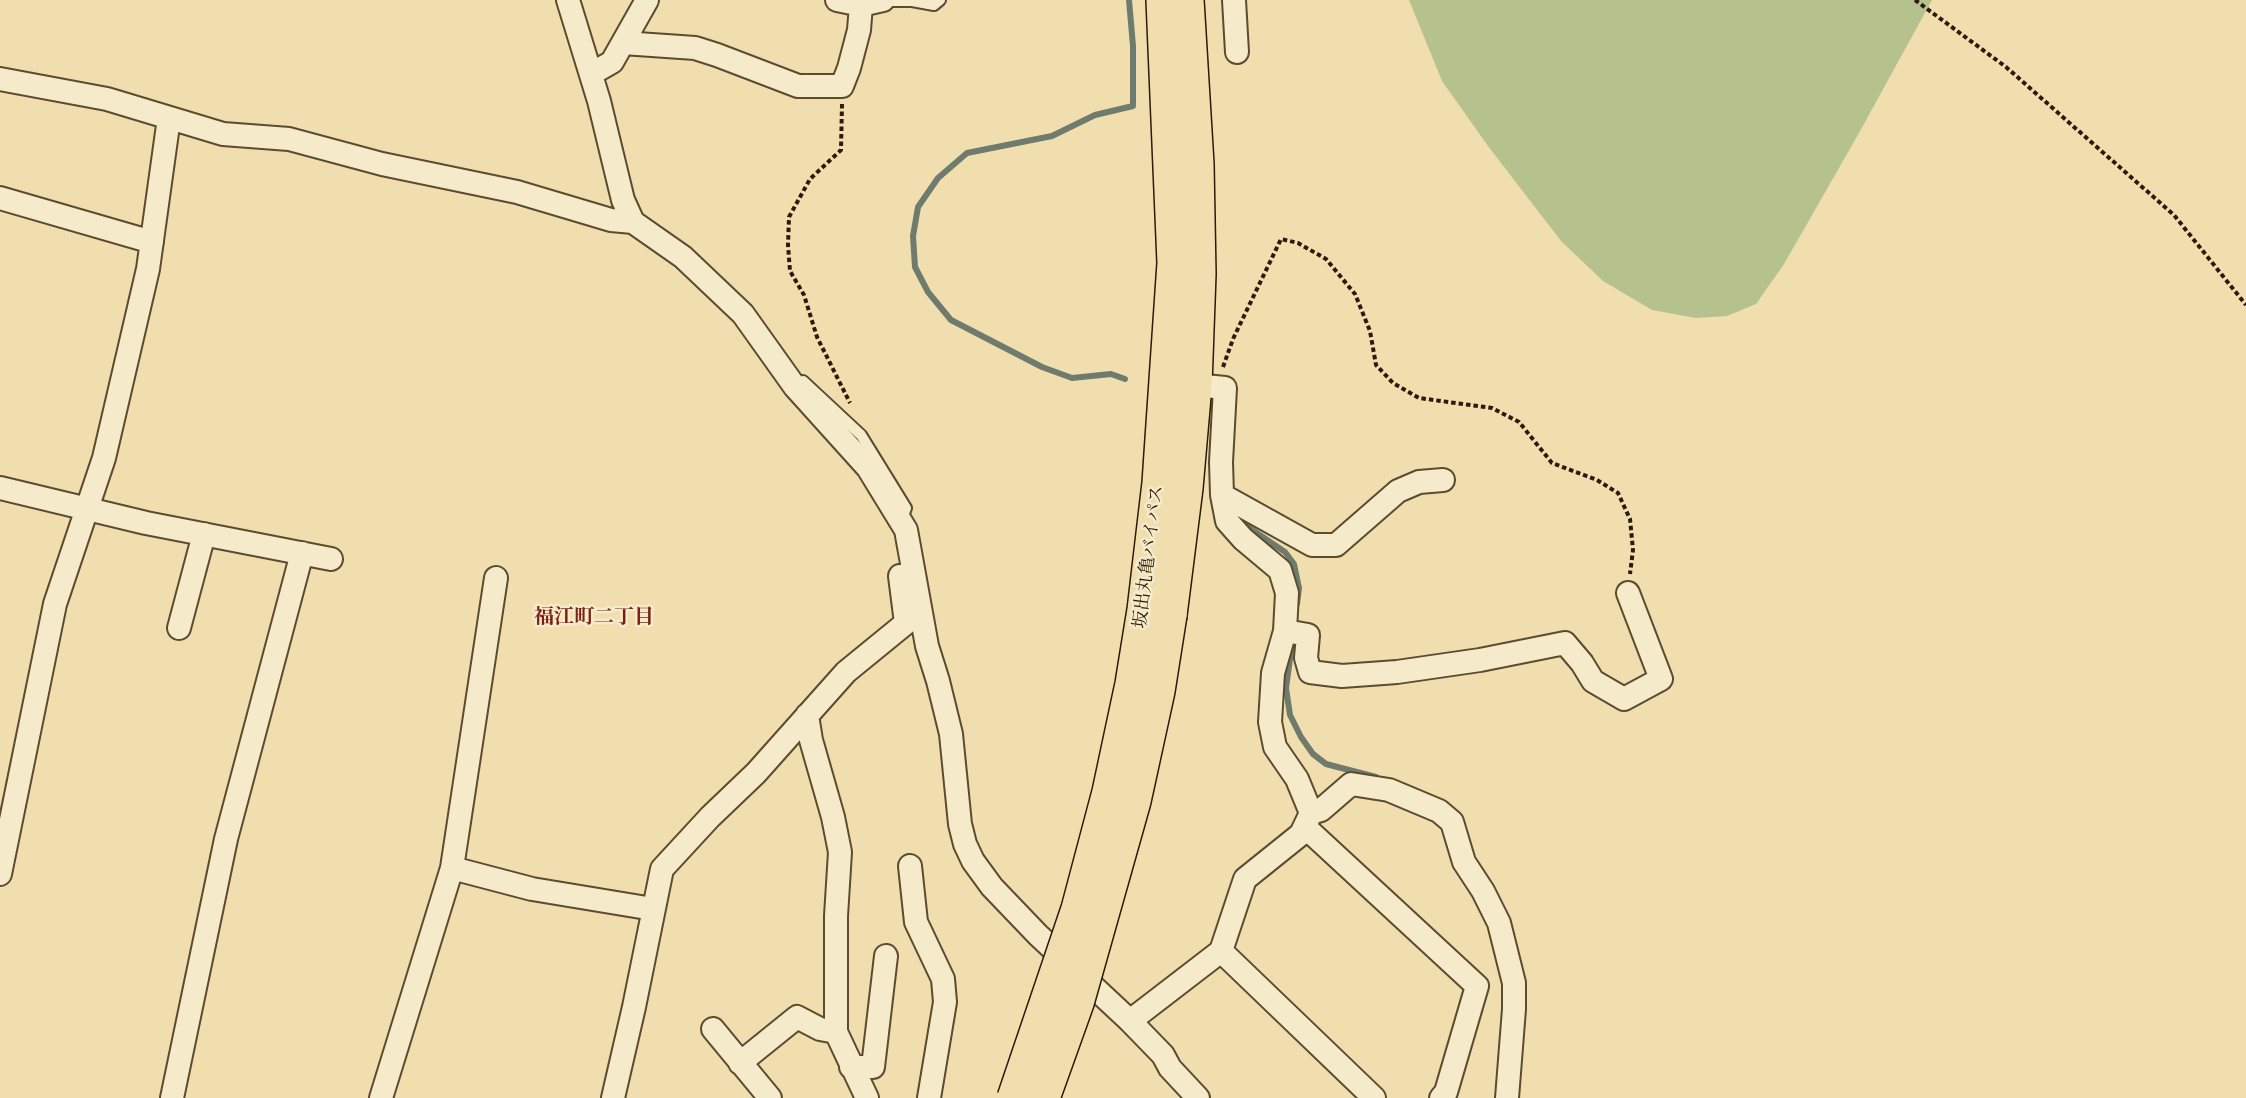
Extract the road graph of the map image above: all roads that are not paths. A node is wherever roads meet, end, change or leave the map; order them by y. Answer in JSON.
{"nodes":[{"id":1,"x":568,"y":0,"type":"edge"},
{"id":2,"x":647,"y":0,"type":"edge"},
{"id":3,"x":837,"y":0,"type":"edge"},
{"id":4,"x":940,"y":0,"type":"edge"},
{"id":5,"x":1163,"y":0,"type":"edge"},
{"id":6,"x":1187,"y":0,"type":"edge"},
{"id":7,"x":1234,"y":0,"type":"edge"},
{"id":8,"x":876,"y":2,"type":"edge"},
{"id":9,"x":623,"y":44,"type":"junction"},
{"id":10,"x":1237,"y":52,"type":"dead end"},
{"id":11,"x":591,"y":74,"type":"junction"},
{"id":12,"x":0,"y":79,"type":"edge"},
{"id":13,"x":169,"y":118,"type":"junction"},
{"id":14,"x":0,"y":198,"type":"edge"},
{"id":15,"x":633,"y":222,"type":"junction"},
{"id":16,"x":152,"y":242,"type":"junction"},
{"id":17,"x":786,"y":374,"type":"junction"},
{"id":18,"x":1207,"y":386,"type":"junction"},
{"id":19,"x":1443,"y":480,"type":"dead end"},
{"id":20,"x":0,"y":488,"type":"edge"},
{"id":21,"x":1222,"y":495,"type":"junction"},
{"id":22,"x":88,"y":508,"type":"junction"},
{"id":23,"x":904,"y":525,"type":"junction"},
{"id":24,"x":204,"y":534,"type":"junction"},
{"id":25,"x":302,"y":553,"type":"junction"},
{"id":26,"x":331,"y":559,"type":"dead end"},
{"id":27,"x":496,"y":578,"type":"dead end"},
{"id":28,"x":1628,"y":593,"type":"road end"},
{"id":29,"x":1157,"y":613,"type":"junction"},
{"id":30,"x":179,"y":628,"type":"dead end"},
{"id":31,"x":1292,"y":632,"type":"junction"},
{"id":32,"x":807,"y":716,"type":"junction"},
{"id":33,"x":1308,"y":820,"type":"junction"},
{"id":34,"x":910,"y":866,"type":"dead end"},
{"id":35,"x":452,"y":868,"type":"junction"},
{"id":36,"x":0,"y":874,"type":"edge"},
{"id":37,"x":652,"y":909,"type":"junction"},
{"id":38,"x":1221,"y":951,"type":"junction"},
{"id":39,"x":886,"y":956,"type":"dead end"},
{"id":40,"x":1130,"y":1021,"type":"junction"},
{"id":41,"x":713,"y":1029,"type":"dead end"},
{"id":42,"x":836,"y":1032,"type":"junction"},
{"id":43,"x":740,"y":1063,"type":"junction"},
{"id":44,"x":851,"y":1067,"type":"junction"},
{"id":45,"x":172,"y":1098,"type":"edge"},
{"id":46,"x":381,"y":1098,"type":"edge"},
{"id":47,"x":613,"y":1098,"type":"edge"},
{"id":48,"x":770,"y":1098,"type":"edge"},
{"id":49,"x":867,"y":1098,"type":"edge"},
{"id":50,"x":929,"y":1098,"type":"edge"},
{"id":51,"x":1014,"y":1098,"type":"edge"},
{"id":52,"x":1042,"y":1098,"type":"edge"},
{"id":53,"x":1198,"y":1098,"type":"edge"},
{"id":54,"x":1374,"y":1098,"type":"edge"},
{"id":55,"x":1441,"y":1098,"type":"edge"},
{"id":56,"x":1507,"y":1098,"type":"edge"}],
"edges":[{"from":1,"to":11,"type":"street"},
{"from":2,"to":9,"type":"street"},
{"from":3,"to":8,"type":"street"},
{"from":4,"to":8,"type":"lane"},
{"from":5,"to":29,"type":"highway","name":"坂出丸亀バイパス"},
{"from":6,"to":18,"type":"highway","name":"坂出丸亀バイパス"},
{"from":7,"to":10,"type":"street"},
{"from":8,"to":9,"type":"street"},
{"from":9,"to":11,"type":"street"},
{"from":11,"to":15,"type":"street"},
{"from":12,"to":13,"type":"street"},
{"from":13,"to":15,"type":"street"},
{"from":13,"to":16,"type":"street"},
{"from":14,"to":16,"type":"street"},
{"from":15,"to":17,"type":"street"},
{"from":16,"to":22,"type":"street"},
{"from":17,"to":23,"type":"street"},
{"from":17,"to":23,"type":"lane"},
{"from":18,"to":21,"type":"street"},
{"from":18,"to":29,"type":"highway","name":"坂出丸亀バイパス"},
{"from":19,"to":21,"type":"street"},
{"from":20,"to":22,"type":"street"},
{"from":21,"to":31,"type":"street"},
{"from":22,"to":24,"type":"street"},
{"from":22,"to":36,"type":"street"},
{"from":23,"to":32,"type":"street"},
{"from":23,"to":40,"type":"street"},
{"from":24,"to":25,"type":"street"},
{"from":24,"to":30,"type":"street"},
{"from":25,"to":26,"type":"street"},
{"from":25,"to":45,"type":"street"},
{"from":27,"to":35,"type":"street"},
{"from":28,"to":31,"type":"street"},
{"from":29,"to":51,"type":"highway","name":"坂出丸亀バイパス","bridge":true},
{"from":29,"to":52,"type":"highway","name":"坂出丸亀バイパス","bridge":true},
{"from":31,"to":33,"type":"street"},
{"from":32,"to":37,"type":"street"},
{"from":32,"to":42,"type":"street"},
{"from":33,"to":38,"type":"street"},
{"from":33,"to":55,"type":"street"},
{"from":33,"to":56,"type":"street"},
{"from":34,"to":50,"type":"street"},
{"from":35,"to":37,"type":"street"},
{"from":35,"to":46,"type":"street"},
{"from":37,"to":47,"type":"street"},
{"from":38,"to":40,"type":"street"},
{"from":38,"to":54,"type":"street"},
{"from":39,"to":44,"type":"street"},
{"from":40,"to":53,"type":"street"},
{"from":41,"to":43,"type":"street"},
{"from":42,"to":43,"type":"street"},
{"from":42,"to":44,"type":"street"},
{"from":43,"to":48,"type":"street"},
{"from":44,"to":49,"type":"street"}]}
